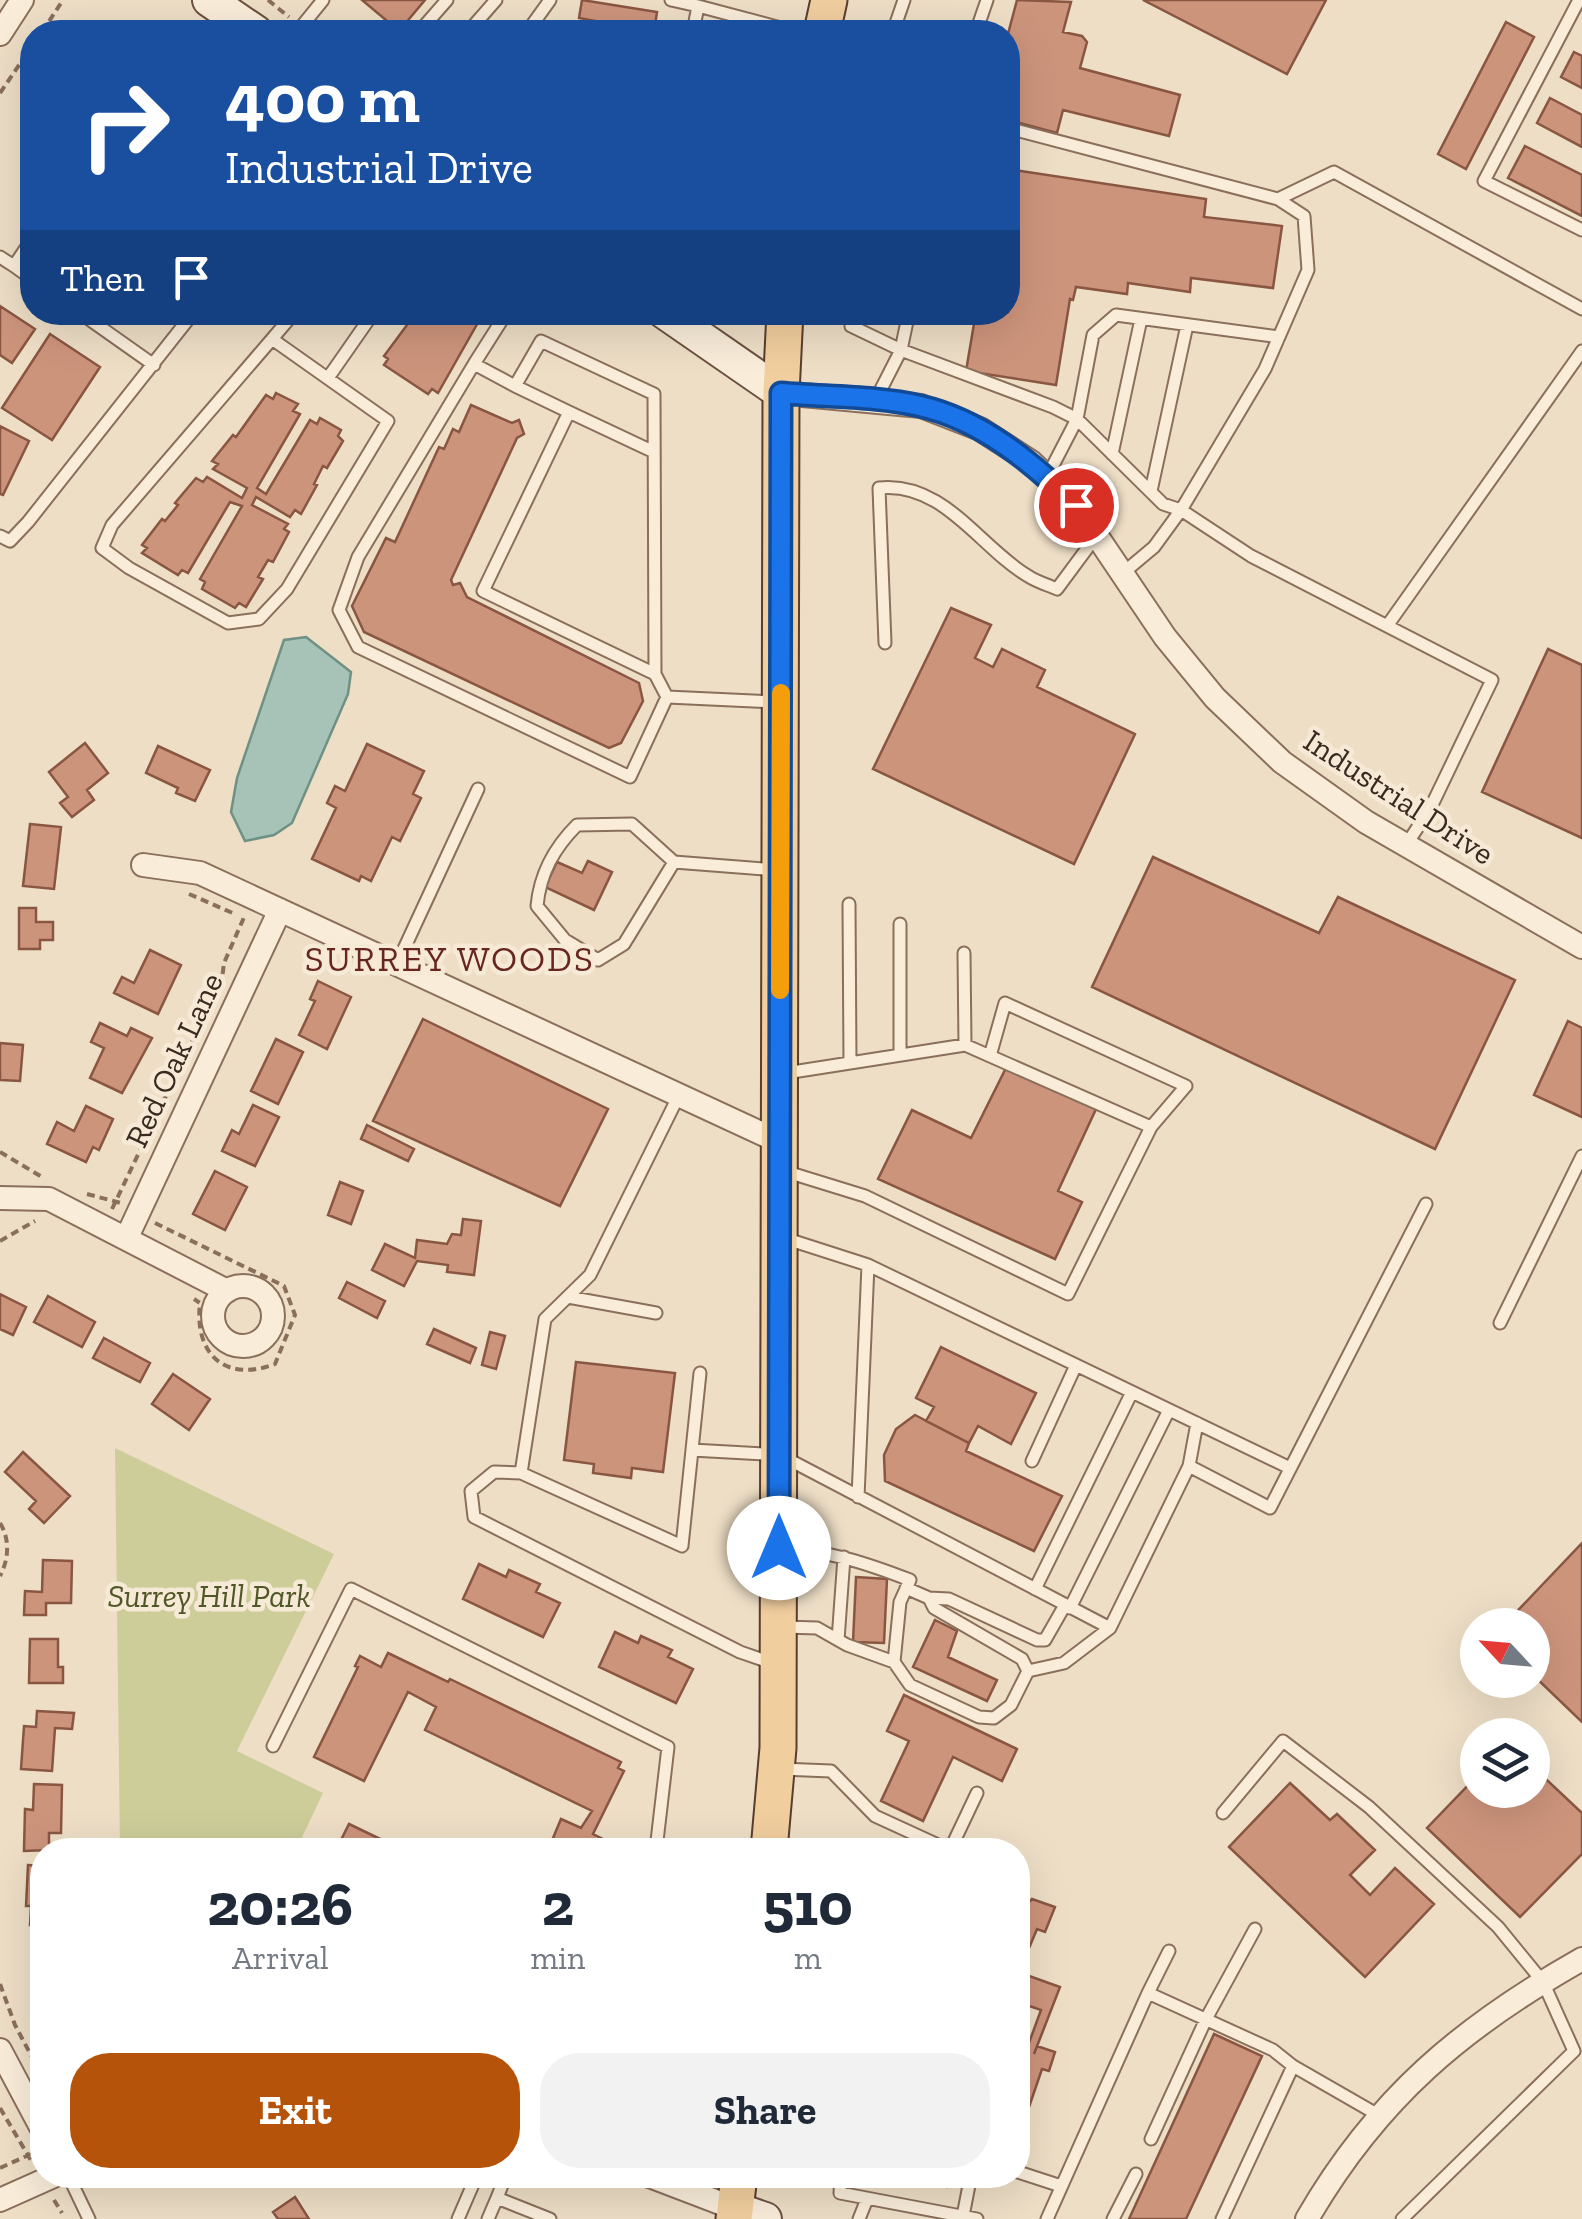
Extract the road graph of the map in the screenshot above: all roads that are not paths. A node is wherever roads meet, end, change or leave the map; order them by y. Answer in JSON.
{"nodes":[{"id":1,"x":22,"y":0,"type":"edge"},
{"id":2,"x":323,"y":0,"type":"edge"},
{"id":3,"x":447,"y":0,"type":"edge"},
{"id":4,"x":496,"y":0,"type":"edge"},
{"id":5,"x":671,"y":0,"type":"edge"},
{"id":6,"x":1579,"y":0,"type":"edge"},
{"id":7,"x":216,"y":2,"type":"edge"},
{"id":8,"x":698,"y":6,"type":"junction"},
{"id":9,"x":240,"y":20,"type":"edge"},
{"id":10,"x":301,"y":20,"type":"edge"},
{"id":11,"x":430,"y":20,"type":"edge"},
{"id":12,"x":478,"y":20,"type":"edge"},
{"id":13,"x":696,"y":20,"type":"edge"},
{"id":14,"x":734,"y":20,"type":"edge"},
{"id":15,"x":1,"y":29,"type":"edge"},
{"id":16,"x":1020,"y":131,"type":"edge"},
{"id":17,"x":1278,"y":199,"type":"junction"},
{"id":18,"x":1582,"y":230,"type":"edge"},
{"id":19,"x":0,"y":257,"type":"edge"},
{"id":20,"x":20,"y":257,"type":"edge"},
{"id":21,"x":14,"y":266,"type":"junction"},
{"id":22,"x":20,"y":270,"type":"edge"},
{"id":23,"x":1582,"y":309,"type":"edge"},
{"id":24,"x":1142,"y":318,"type":"junction"},
{"id":25,"x":1188,"y":324,"type":"junction"},
{"id":26,"x":97,"y":325,"type":"edge"},
{"id":27,"x":184,"y":325,"type":"edge"},
{"id":28,"x":284,"y":325,"type":"edge"},
{"id":29,"x":365,"y":325,"type":"edge"},
{"id":30,"x":499,"y":325,"type":"edge"},
{"id":31,"x":683,"y":325,"type":"edge"},
{"id":32,"x":784,"y":325,"type":"edge"},
{"id":33,"x":851,"y":325,"type":"edge"},
{"id":34,"x":906,"y":325,"type":"edge"},
{"id":35,"x":1279,"y":336,"type":"junction"},
{"id":36,"x":272,"y":339,"type":"junction"},
{"id":37,"x":901,"y":350,"type":"junction"},
{"id":38,"x":1582,"y":350,"type":"edge"},
{"id":39,"x":474,"y":364,"type":"junction"},
{"id":40,"x":154,"y":366,"type":"junction"},
{"id":41,"x":328,"y":378,"type":"junction"},
{"id":42,"x":514,"y":386,"type":"junction"},
{"id":43,"x":781,"y":393,"type":"junction"},
{"id":44,"x":874,"y":402,"type":"junction"},
{"id":45,"x":568,"y":412,"type":"junction"},
{"id":46,"x":1076,"y":419,"type":"junction"},
{"id":47,"x":654,"y":452,"type":"junction"},
{"id":48,"x":1112,"y":454,"type":"junction"},
{"id":49,"x":1047,"y":477,"type":"junction"},
{"id":50,"x":1151,"y":491,"type":"junction"},
{"id":51,"x":1181,"y":510,"type":"junction"},
{"id":52,"x":1097,"y":535,"type":"junction"},
{"id":53,"x":0,"y":536,"type":"edge"},
{"id":54,"x":1124,"y":572,"type":"junction"},
{"id":55,"x":1387,"y":626,"type":"junction"},
{"id":56,"x":885,"y":643,"type":"dead end"},
{"id":57,"x":655,"y":674,"type":"junction"},
{"id":58,"x":667,"y":698,"type":"junction"},
{"id":59,"x":781,"y":702,"type":"junction"},
{"id":60,"x":478,"y":790,"type":"dead end"},
{"id":61,"x":1406,"y":845,"type":"junction"},
{"id":62,"x":674,"y":862,"type":"junction"},
{"id":63,"x":143,"y":865,"type":"dead end"},
{"id":64,"x":781,"y":870,"type":"junction"},
{"id":65,"x":850,"y":904,"type":"dead end"},
{"id":66,"x":280,"y":910,"type":"junction"},
{"id":67,"x":900,"y":924,"type":"dead end"},
{"id":68,"x":1582,"y":947,"type":"edge"},
{"id":69,"x":964,"y":953,"type":"dead end"},
{"id":70,"x":397,"y":964,"type":"junction"},
{"id":71,"x":965,"y":1045,"type":"junction"},
{"id":72,"x":900,"y":1055,"type":"junction"},
{"id":73,"x":990,"y":1056,"type":"junction"},
{"id":74,"x":850,"y":1063,"type":"junction"},
{"id":75,"x":780,"y":1074,"type":"junction"},
{"id":76,"x":679,"y":1095,"type":"junction"},
{"id":77,"x":1151,"y":1128,"type":"junction"},
{"id":78,"x":780,"y":1156,"type":"junction"},
{"id":79,"x":1582,"y":1156,"type":"edge"},
{"id":80,"x":0,"y":1198,"type":"edge"},
{"id":81,"x":1426,"y":1204,"type":"dead end"},
{"id":82,"x":780,"y":1236,"type":"junction"},
{"id":83,"x":128,"y":1237,"type":"junction"},
{"id":84,"x":868,"y":1265,"type":"junction"},
{"id":85,"x":226,"y":1291,"type":"dead end"},
{"id":86,"x":568,"y":1297,"type":"junction"},
{"id":87,"x":656,"y":1313,"type":"dead end"},
{"id":88,"x":1500,"y":1323,"type":"dead end"},
{"id":89,"x":1076,"y":1365,"type":"junction"},
{"id":90,"x":700,"y":1373,"type":"dead end"},
{"id":91,"x":1132,"y":1392,"type":"junction"},
{"id":92,"x":1169,"y":1410,"type":"junction"},
{"id":93,"x":1197,"y":1423,"type":"junction"},
{"id":94,"x":692,"y":1450,"type":"junction"},
{"id":95,"x":780,"y":1456,"type":"junction"},
{"id":96,"x":1032,"y":1460,"type":"dead end"},
{"id":97,"x":1189,"y":1466,"type":"junction"},
{"id":98,"x":1290,"y":1468,"type":"junction"},
{"id":99,"x":522,"y":1473,"type":"junction"},
{"id":100,"x":858,"y":1497,"type":"junction"},
{"id":101,"x":779,"y":1548,"type":"junction"},
{"id":102,"x":844,"y":1557,"type":"junction"},
{"id":103,"x":906,"y":1588,"type":"junction"},
{"id":104,"x":1035,"y":1589,"type":"junction"},
{"id":105,"x":929,"y":1598,"type":"junction"},
{"id":106,"x":1067,"y":1606,"type":"junction"},
{"id":107,"x":840,"y":1624,"type":"junction"},
{"id":108,"x":854,"y":1624,"type":"dead end"},
{"id":109,"x":779,"y":1626,"type":"junction"},
{"id":110,"x":1110,"y":1628,"type":"junction"},
{"id":111,"x":838,"y":1640,"type":"junction"},
{"id":112,"x":894,"y":1662,"type":"junction"},
{"id":113,"x":779,"y":1665,"type":"junction"},
{"id":114,"x":1028,"y":1671,"type":"junction"},
{"id":115,"x":273,"y":1746,"type":"dead end"},
{"id":116,"x":776,"y":1768,"type":"junction"},
{"id":117,"x":978,"y":1793,"type":"dead end"},
{"id":118,"x":1223,"y":1813,"type":"dead end"},
{"id":119,"x":657,"y":1838,"type":"edge"},
{"id":120,"x":776,"y":1838,"type":"edge"},
{"id":121,"x":923,"y":1838,"type":"edge"},
{"id":122,"x":955,"y":1838,"type":"edge"},
{"id":123,"x":1254,"y":1930,"type":"dead end"},
{"id":124,"x":1169,"y":1951,"type":"dead end"},
{"id":125,"x":1582,"y":1959,"type":"edge"},
{"id":126,"x":1542,"y":1982,"type":"junction"},
{"id":127,"x":1148,"y":1992,"type":"junction"},
{"id":128,"x":1206,"y":2019,"type":"junction"},
{"id":129,"x":1578,"y":2047,"type":"edge"},
{"id":130,"x":0,"y":2050,"type":"edge"},
{"id":131,"x":1293,"y":2066,"type":"junction"},
{"id":132,"x":30,"y":2106,"type":"edge"},
{"id":133,"x":1380,"y":2116,"type":"junction"},
{"id":134,"x":1151,"y":2138,"type":"dead end"},
{"id":135,"x":1136,"y":2174,"type":"dead end"},
{"id":136,"x":1030,"y":2176,"type":"edge"},
{"id":137,"x":1060,"y":2186,"type":"junction"},
{"id":138,"x":30,"y":2187,"type":"edge"},
{"id":139,"x":74,"y":2188,"type":"edge"},
{"id":140,"x":471,"y":2188,"type":"edge"},
{"id":141,"x":501,"y":2188,"type":"edge"},
{"id":142,"x":689,"y":2188,"type":"edge"},
{"id":143,"x":840,"y":2188,"type":"edge"},
{"id":144,"x":968,"y":2188,"type":"edge"},
{"id":145,"x":497,"y":2198,"type":"junction"},
{"id":146,"x":866,"y":2199,"type":"junction"},
{"id":147,"x":0,"y":2200,"type":"edge"},
{"id":148,"x":744,"y":2205,"type":"edge"},
{"id":149,"x":963,"y":2216,"type":"edge"},
{"id":150,"x":89,"y":2219,"type":"edge"},
{"id":151,"x":458,"y":2219,"type":"edge"},
{"id":152,"x":488,"y":2219,"type":"edge"},
{"id":153,"x":550,"y":2219,"type":"edge"},
{"id":154,"x":859,"y":2219,"type":"edge"},
{"id":155,"x":977,"y":2219,"type":"edge"},
{"id":156,"x":1047,"y":2219,"type":"edge"},
{"id":157,"x":1113,"y":2219,"type":"edge"},
{"id":158,"x":1222,"y":2219,"type":"edge"},
{"id":159,"x":1308,"y":2219,"type":"edge"},
{"id":160,"x":1402,"y":2219,"type":"edge"}],
"edges":[{"from":1,"to":15,"type":"street"},
{"from":2,"to":10,"type":"lane"},
{"from":3,"to":11,"type":"lane"},
{"from":4,"to":12,"type":"lane"},
{"from":5,"to":8,"type":"lane"},
{"from":6,"to":18,"type":"lane"},
{"from":7,"to":9,"type":"street"},
{"from":8,"to":13,"type":"lane"},
{"from":8,"to":14,"type":"lane"},
{"from":16,"to":17,"type":"lane"},
{"from":17,"to":23,"type":"lane"},
{"from":17,"to":35,"type":"lane"},
{"from":19,"to":21,"type":"lane"},
{"from":20,"to":21,"type":"lane"},
{"from":21,"to":22,"type":"lane"},
{"from":24,"to":25,"type":"lane"},
{"from":24,"to":46,"type":"lane"},
{"from":24,"to":48,"type":"lane"},
{"from":25,"to":35,"type":"lane"},
{"from":25,"to":50,"type":"lane"},
{"from":26,"to":40,"type":"lane"},
{"from":27,"to":40,"type":"lane"},
{"from":28,"to":36,"type":"lane"},
{"from":29,"to":41,"type":"lane"},
{"from":30,"to":39,"type":"lane"},
{"from":31,"to":43,"type":"street"},
{"from":32,"to":43,"type":"main road"},
{"from":33,"to":37,"type":"lane"},
{"from":34,"to":37,"type":"lane"},
{"from":35,"to":51,"type":"lane"},
{"from":36,"to":41,"type":"lane"},
{"from":36,"to":41,"type":"lane"},
{"from":37,"to":44,"type":"lane"},
{"from":37,"to":46,"type":"lane"},
{"from":38,"to":55,"type":"lane"},
{"from":39,"to":42,"type":"lane"},
{"from":39,"to":58,"type":"lane"},
{"from":40,"to":53,"type":"lane"},
{"from":42,"to":45,"type":"lane"},
{"from":42,"to":47,"type":"lane"},
{"from":43,"to":44,"type":"street","name":"Industrial Drive"},
{"from":43,"to":59,"type":"main road"},
{"from":44,"to":49,"type":"street","name":"Industrial Drive"},
{"from":45,"to":47,"type":"lane"},
{"from":45,"to":57,"type":"lane"},
{"from":46,"to":48,"type":"lane"},
{"from":46,"to":49,"type":"lane"},
{"from":47,"to":57,"type":"lane"},
{"from":48,"to":50,"type":"lane"},
{"from":49,"to":52,"type":"street","name":"Industrial Drive"},
{"from":50,"to":51,"type":"lane"},
{"from":51,"to":54,"type":"lane"},
{"from":51,"to":55,"type":"lane"},
{"from":52,"to":54,"type":"street","name":"Industrial Drive"},
{"from":52,"to":56,"type":"lane"},
{"from":54,"to":61,"type":"street","name":"Industrial Drive"},
{"from":55,"to":61,"type":"lane"},
{"from":57,"to":58,"type":"lane"},
{"from":58,"to":59,"type":"lane"},
{"from":59,"to":64,"type":"main road"},
{"from":60,"to":70,"type":"lane"},
{"from":61,"to":68,"type":"street","name":"Industrial Drive"},
{"from":62,"to":62,"type":"lane"},
{"from":62,"to":64,"type":"lane"},
{"from":63,"to":66,"type":"street"},
{"from":64,"to":75,"type":"main road"},
{"from":65,"to":74,"type":"lane"},
{"from":66,"to":70,"type":"street"},
{"from":66,"to":83,"type":"street","name":"Red Oak Lane"},
{"from":67,"to":72,"type":"lane"},
{"from":69,"to":71,"type":"lane"},
{"from":70,"to":76,"type":"street"},
{"from":71,"to":72,"type":"lane"},
{"from":71,"to":73,"type":"lane"},
{"from":72,"to":74,"type":"lane"},
{"from":73,"to":77,"type":"lane"},
{"from":73,"to":77,"type":"lane"},
{"from":74,"to":75,"type":"lane"},
{"from":75,"to":78,"type":"main road"},
{"from":76,"to":78,"type":"street"},
{"from":76,"to":86,"type":"lane"},
{"from":77,"to":78,"type":"lane"},
{"from":78,"to":82,"type":"main road"},
{"from":79,"to":88,"type":"lane"},
{"from":80,"to":83,"type":"street"},
{"from":81,"to":98,"type":"lane"},
{"from":82,"to":84,"type":"lane"},
{"from":82,"to":95,"type":"main road"},
{"from":83,"to":85,"type":"street"},
{"from":84,"to":89,"type":"lane"},
{"from":84,"to":100,"type":"lane"},
{"from":86,"to":87,"type":"lane"},
{"from":86,"to":99,"type":"lane"},
{"from":89,"to":91,"type":"lane"},
{"from":89,"to":96,"type":"lane"},
{"from":90,"to":94,"type":"lane"},
{"from":91,"to":92,"type":"lane"},
{"from":91,"to":104,"type":"lane"},
{"from":92,"to":93,"type":"lane"},
{"from":92,"to":106,"type":"lane"},
{"from":93,"to":97,"type":"lane"},
{"from":93,"to":98,"type":"lane"},
{"from":94,"to":95,"type":"lane"},
{"from":94,"to":99,"type":"lane"},
{"from":95,"to":100,"type":"lane"},
{"from":95,"to":101,"type":"main road"},
{"from":97,"to":98,"type":"lane"},
{"from":97,"to":110,"type":"lane"},
{"from":99,"to":113,"type":"lane"},
{"from":100,"to":104,"type":"lane"},
{"from":101,"to":102,"type":"lane"},
{"from":101,"to":109,"type":"main road"},
{"from":102,"to":103,"type":"lane"},
{"from":102,"to":107,"type":"lane"},
{"from":103,"to":105,"type":"lane"},
{"from":103,"to":112,"type":"lane"},
{"from":104,"to":106,"type":"lane"},
{"from":105,"to":106,"type":"lane"},
{"from":105,"to":114,"type":"lane"},
{"from":106,"to":110,"type":"lane"},
{"from":107,"to":108,"type":"lane"},
{"from":107,"to":111,"type":"lane"},
{"from":109,"to":111,"type":"lane"},
{"from":109,"to":113,"type":"main road"},
{"from":110,"to":114,"type":"lane"},
{"from":111,"to":112,"type":"lane"},
{"from":112,"to":114,"type":"lane"},
{"from":113,"to":116,"type":"main road"},
{"from":115,"to":119,"type":"lane"},
{"from":116,"to":120,"type":"main road"},
{"from":116,"to":121,"type":"lane"},
{"from":117,"to":122,"type":"lane"},
{"from":118,"to":126,"type":"lane"},
{"from":123,"to":128,"type":"lane"},
{"from":124,"to":127,"type":"lane"},
{"from":125,"to":126,"type":"street"},
{"from":126,"to":129,"type":"lane"},
{"from":126,"to":133,"type":"street"},
{"from":127,"to":128,"type":"lane"},
{"from":127,"to":137,"type":"lane"},
{"from":128,"to":131,"type":"lane"},
{"from":128,"to":134,"type":"lane"},
{"from":129,"to":160,"type":"lane"},
{"from":130,"to":132,"type":"street"},
{"from":131,"to":133,"type":"lane"},
{"from":131,"to":158,"type":"lane"},
{"from":133,"to":159,"type":"street"},
{"from":135,"to":157,"type":"lane"},
{"from":136,"to":137,"type":"lane"},
{"from":137,"to":156,"type":"lane"},
{"from":138,"to":147,"type":"street"},
{"from":139,"to":150,"type":"lane"},
{"from":140,"to":151,"type":"lane"},
{"from":141,"to":145,"type":"lane"},
{"from":142,"to":148,"type":"street"},
{"from":143,"to":146,"type":"lane"},
{"from":144,"to":149,"type":"lane"},
{"from":145,"to":152,"type":"lane"},
{"from":145,"to":153,"type":"lane"},
{"from":146,"to":149,"type":"lane"},
{"from":146,"to":154,"type":"lane"},
{"from":149,"to":155,"type":"lane"}]}
